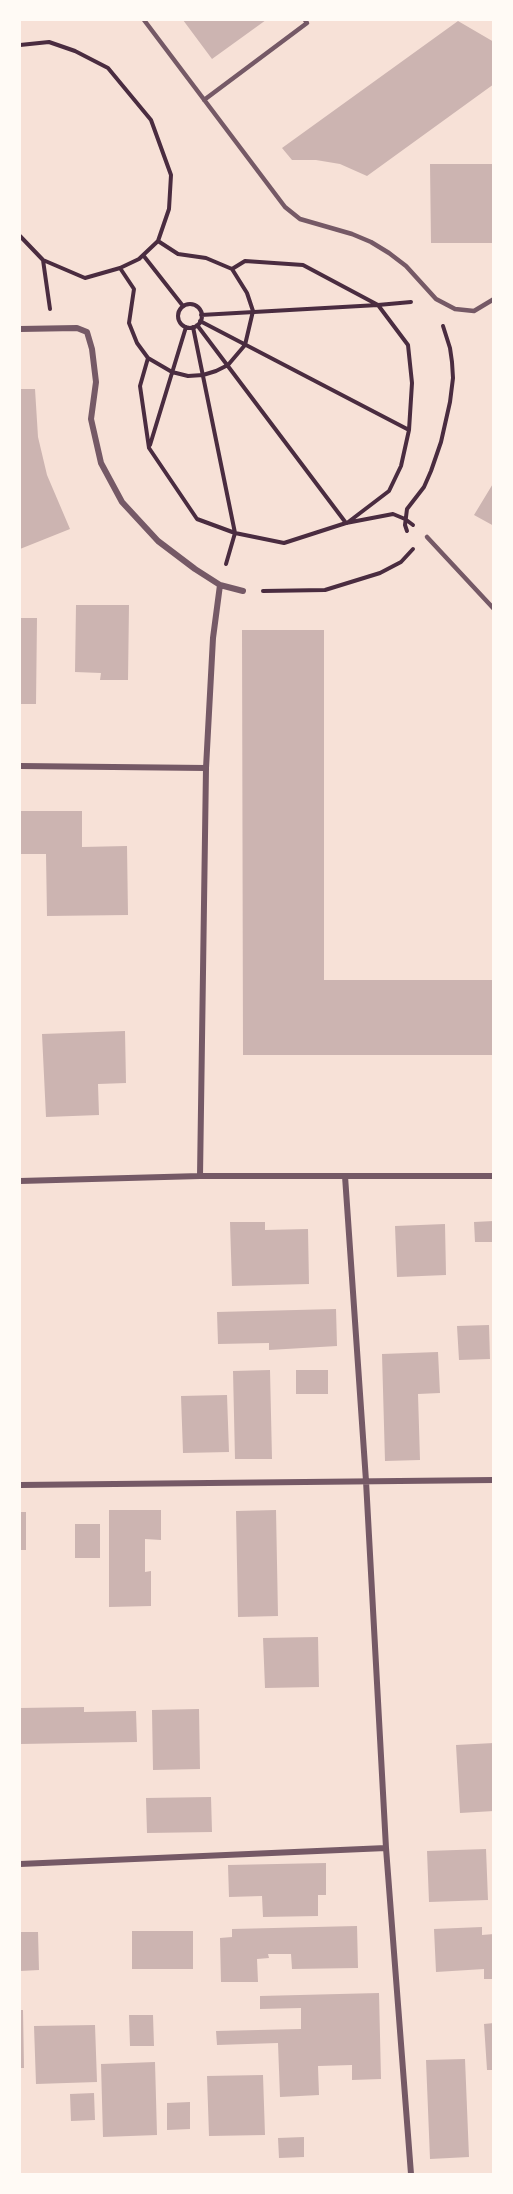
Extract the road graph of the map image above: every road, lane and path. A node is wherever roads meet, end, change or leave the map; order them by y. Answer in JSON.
{"nodes":[{"id":1,"x":144,"y":20,"type":"edge"},
{"id":2,"x":305,"y":20,"type":"edge"},
{"id":3,"x":20,"y":45,"type":"edge"},
{"id":4,"x":204,"y":100,"type":"junction"},
{"id":5,"x":20,"y":236,"type":"edge"},
{"id":6,"x":158,"y":241,"type":"junction"},
{"id":7,"x":143,"y":255,"type":"junction"},
{"id":8,"x":43,"y":260,"type":"junction"},
{"id":9,"x":120,"y":268,"type":"junction"},
{"id":10,"x":232,"y":269,"type":"junction"},
{"id":11,"x":436,"y":299,"type":"junction"},
{"id":12,"x":494,"y":299,"type":"edge"},
{"id":13,"x":427,"y":300,"type":"junction"},
{"id":14,"x":378,"y":305,"type":"junction"},
{"id":15,"x":183,"y":306,"type":"junction"},
{"id":16,"x":253,"y":311,"type":"junction"},
{"id":17,"x":198,"y":322,"type":"junction"},
{"id":18,"x":186,"y":327,"type":"junction"},
{"id":19,"x":52,"y":328,"type":"junction"},
{"id":20,"x":20,"y":329,"type":"edge"},
{"id":21,"x":244,"y":345,"type":"junction"},
{"id":22,"x":148,"y":358,"type":"junction"},
{"id":23,"x":228,"y":364,"type":"junction"},
{"id":24,"x":172,"y":372,"type":"junction"},
{"id":25,"x":203,"y":375,"type":"junction"},
{"id":26,"x":409,"y":430,"type":"junction"},
{"id":27,"x":149,"y":448,"type":"junction"},
{"id":28,"x":405,"y":519,"type":"junction"},
{"id":29,"x":346,"y":523,"type":"junction"},
{"id":30,"x":235,"y":533,"type":"junction"},
{"id":31,"x":428,"y":537,"type":"junction"},
{"id":32,"x":416,"y":545,"type":"junction"},
{"id":33,"x":220,"y":585,"type":"junction"},
{"id":34,"x":243,"y":591,"type":"joint"},
{"id":35,"x":494,"y":609,"type":"edge"},
{"id":36,"x":20,"y":766,"type":"edge"},
{"id":37,"x":206,"y":768,"type":"junction"},
{"id":38,"x":201,"y":1176,"type":"junction"},
{"id":39,"x":345,"y":1176,"type":"junction"},
{"id":40,"x":494,"y":1176,"type":"edge"},
{"id":41,"x":20,"y":1181,"type":"edge"},
{"id":42,"x":494,"y":1480,"type":"edge"},
{"id":43,"x":366,"y":1481,"type":"junction"},
{"id":44,"x":20,"y":1485,"type":"edge"},
{"id":45,"x":386,"y":1848,"type":"junction"},
{"id":46,"x":20,"y":1864,"type":"edge"},
{"id":47,"x":411,"y":2175,"type":"edge"}],
"edges":[{"from":1,"to":4,"type":"lane"},
{"from":2,"to":4,"type":"lane"},
{"from":3,"to":6,"type":"path"},
{"from":4,"to":11,"type":"lane"},
{"from":5,"to":8,"type":"path"},
{"from":6,"to":7,"type":"path"},
{"from":6,"to":10,"type":"path"},
{"from":7,"to":9,"type":"path"},
{"from":7,"to":15,"type":"path"},
{"from":8,"to":9,"type":"path"},
{"from":8,"to":19,"type":"path"},
{"from":9,"to":22,"type":"path"},
{"from":10,"to":14,"type":"path"},
{"from":10,"to":16,"type":"path"},
{"from":11,"to":12,"type":"lane"},
{"from":11,"to":13,"type":"path"},
{"from":13,"to":14,"type":"path"},
{"from":13,"to":28,"type":"path"},
{"from":14,"to":16,"type":"path"},
{"from":14,"to":26,"type":"path"},
{"from":15,"to":17,"type":"path"},
{"from":15,"to":18,"type":"path"},
{"from":16,"to":17,"type":"path"},
{"from":16,"to":21,"type":"path"},
{"from":17,"to":18,"type":"path"},
{"from":17,"to":21,"type":"path"},
{"from":17,"to":23,"type":"path"},
{"from":17,"to":25,"type":"path"},
{"from":18,"to":24,"type":"path"},
{"from":19,"to":20,"type":"street"},
{"from":19,"to":33,"type":"street"},
{"from":21,"to":23,"type":"path"},
{"from":21,"to":26,"type":"path"},
{"from":22,"to":24,"type":"path"},
{"from":22,"to":27,"type":"path"},
{"from":23,"to":25,"type":"path"},
{"from":23,"to":29,"type":"path"},
{"from":24,"to":25,"type":"path"},
{"from":24,"to":27,"type":"path"},
{"from":25,"to":30,"type":"path"},
{"from":26,"to":29,"type":"path"},
{"from":27,"to":30,"type":"path"},
{"from":28,"to":29,"type":"path"},
{"from":28,"to":31,"type":"path"},
{"from":28,"to":32,"type":"path"},
{"from":29,"to":30,"type":"path"},
{"from":30,"to":33,"type":"path"},
{"from":31,"to":32,"type":"path"},
{"from":31,"to":35,"type":"lane"},
{"from":32,"to":34,"type":"path"},
{"from":33,"to":34,"type":"street"},
{"from":33,"to":37,"type":"street"},
{"from":36,"to":37,"type":"street"},
{"from":37,"to":38,"type":"street"},
{"from":38,"to":39,"type":"street"},
{"from":38,"to":41,"type":"street"},
{"from":39,"to":40,"type":"street"},
{"from":39,"to":43,"type":"street"},
{"from":42,"to":43,"type":"street"},
{"from":43,"to":44,"type":"street"},
{"from":43,"to":45,"type":"street"},
{"from":45,"to":46,"type":"street"},
{"from":45,"to":47,"type":"street"}]}
